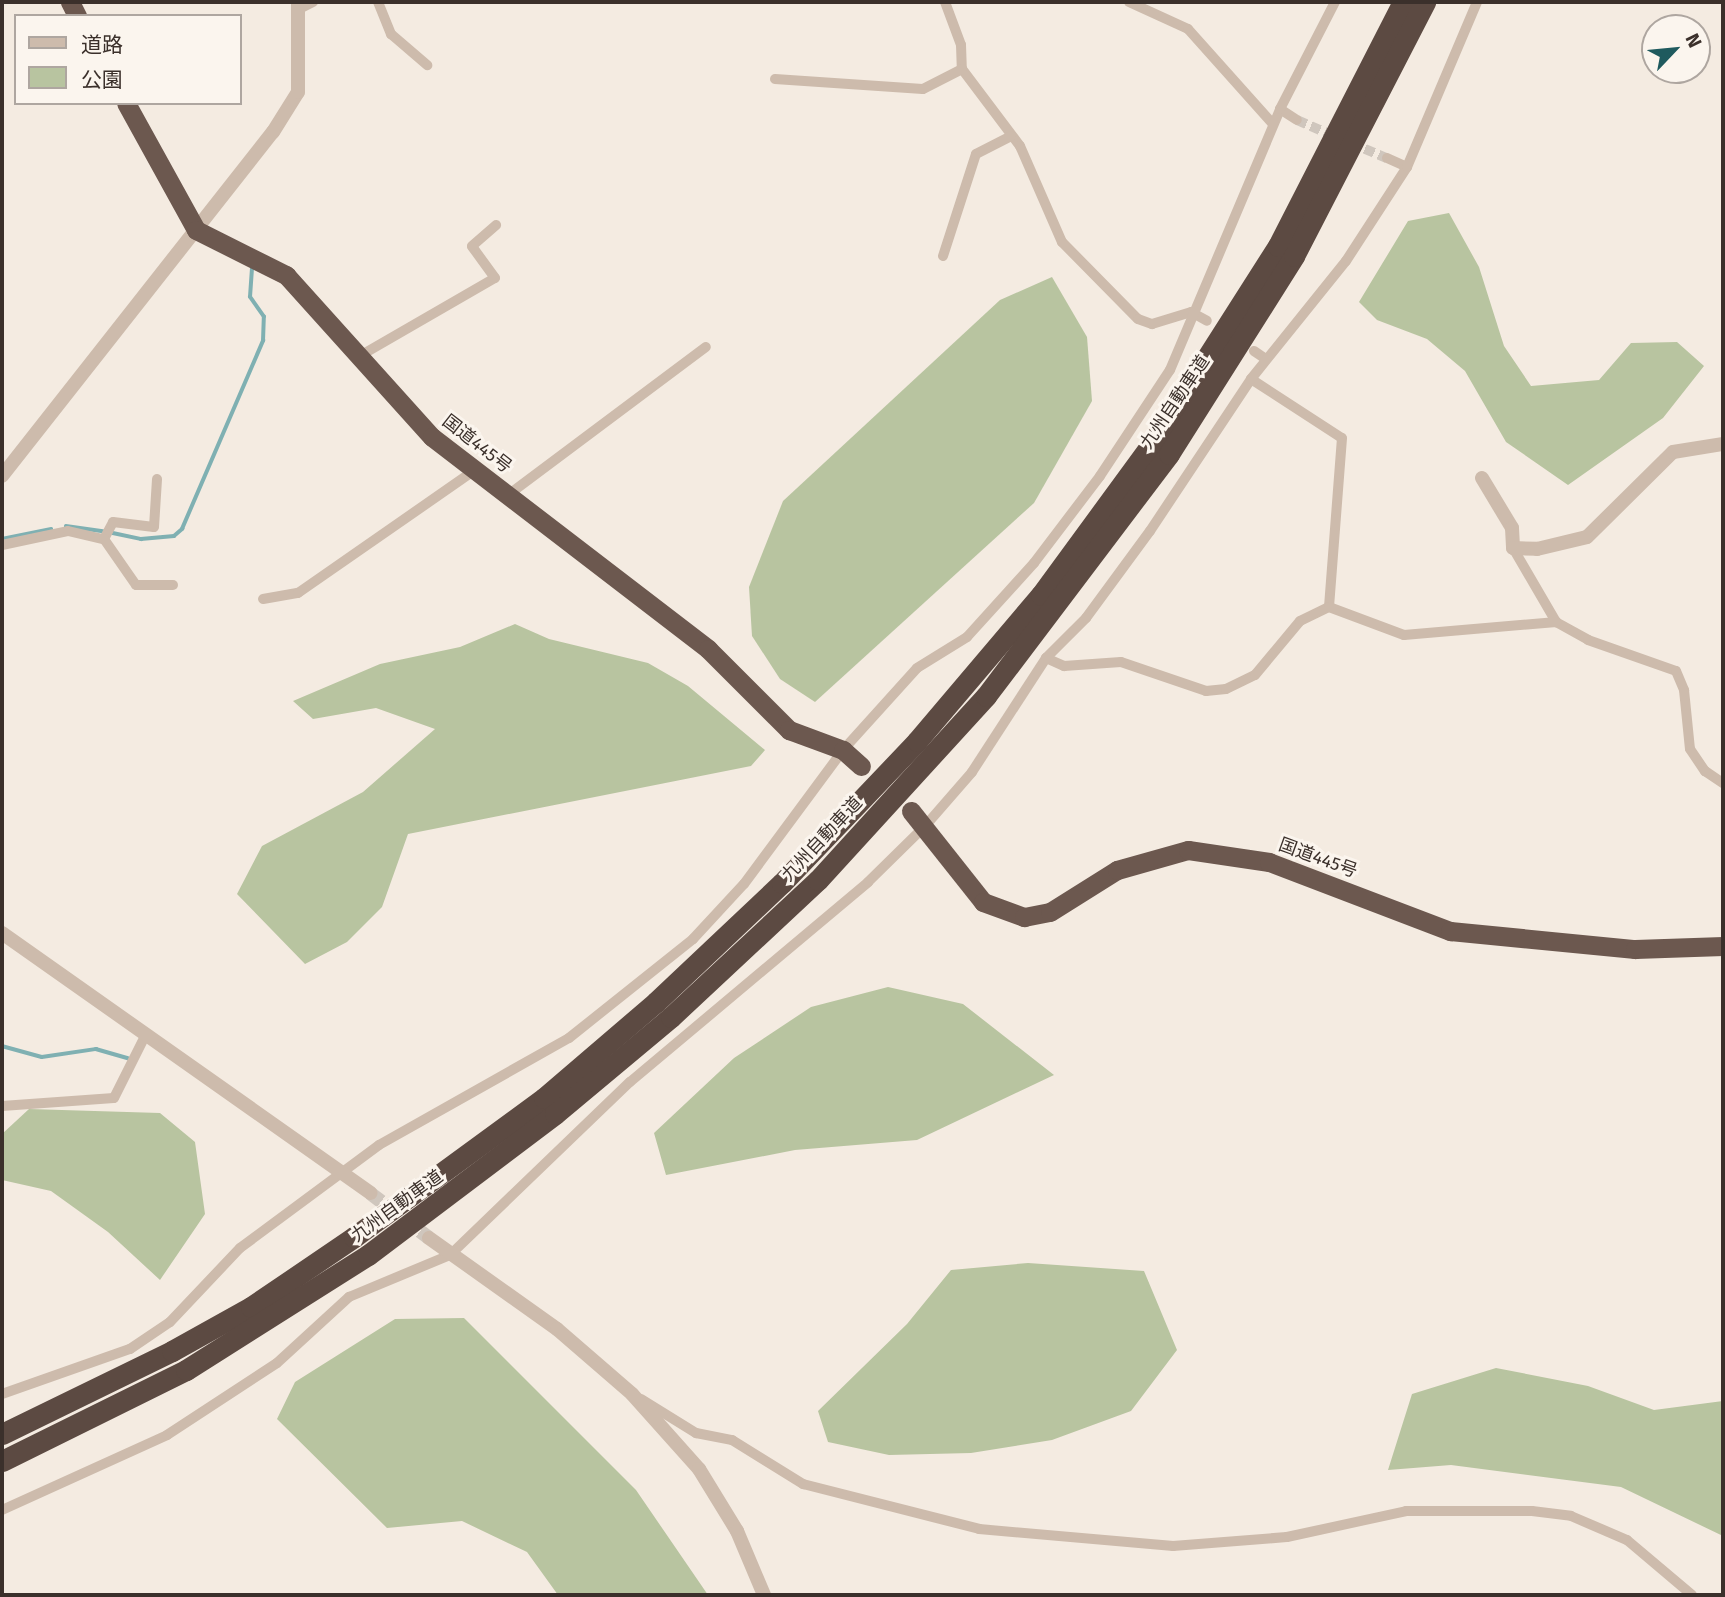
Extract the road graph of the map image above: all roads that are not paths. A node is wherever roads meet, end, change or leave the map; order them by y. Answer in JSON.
{"nodes":[{"id":1,"x":313,"y":2,"type":"edge"},
{"id":2,"x":378,"y":2,"type":"edge"},
{"id":3,"x":945,"y":2,"type":"edge"},
{"id":4,"x":1129,"y":2,"type":"edge"},
{"id":5,"x":1335,"y":2,"type":"edge"},
{"id":6,"x":1404,"y":2,"type":"edge"},
{"id":7,"x":1425,"y":2,"type":"edge"},
{"id":8,"x":1477,"y":2,"type":"edge"},
{"id":9,"x":298,"y":5,"type":"edge"},
{"id":10,"x":427,"y":65,"type":"dead end"},
{"id":11,"x":962,"y":69,"type":"junction"},
{"id":12,"x":775,"y":79,"type":"dead end"},
{"id":13,"x":127,"y":105,"type":"edge"},
{"id":14,"x":1280,"y":109,"type":"junction"},
{"id":15,"x":1297,"y":120,"type":"tunnel mouth"},
{"id":16,"x":1273,"y":124,"type":"junction"},
{"id":17,"x":1011,"y":136,"type":"junction"},
{"id":18,"x":1387,"y":159,"type":"tunnel mouth"},
{"id":19,"x":1407,"y":167,"type":"junction"},
{"id":20,"x":496,"y":225,"type":"dead end"},
{"id":21,"x":196,"y":230,"type":"junction"},
{"id":22,"x":943,"y":256,"type":"dead end"},
{"id":23,"x":1191,"y":312,"type":"junction"},
{"id":24,"x":1207,"y":321,"type":"dead end"},
{"id":25,"x":706,"y":347,"type":"dead end"},
{"id":26,"x":1254,"y":351,"type":"dead end"},
{"id":27,"x":358,"y":357,"type":"junction"},
{"id":28,"x":1266,"y":359,"type":"junction"},
{"id":29,"x":1251,"y":379,"type":"junction"},
{"id":30,"x":1723,"y":444,"type":"edge"},
{"id":31,"x":475,"y":470,"type":"junction"},
{"id":32,"x":2,"y":476,"type":"edge"},
{"id":33,"x":1482,"y":478,"type":"dead end"},
{"id":34,"x":157,"y":480,"type":"dead end"},
{"id":35,"x":508,"y":495,"type":"junction"},
{"id":36,"x":104,"y":539,"type":"junction"},
{"id":37,"x":2,"y":545,"type":"edge"},
{"id":38,"x":1513,"y":548,"type":"junction"},
{"id":39,"x":173,"y":585,"type":"dead end"},
{"id":40,"x":262,"y":599,"type":"dead end"},
{"id":41,"x":1329,"y":607,"type":"junction"},
{"id":42,"x":1556,"y":622,"type":"junction"},
{"id":43,"x":1046,"y":659,"type":"junction"},
{"id":44,"x":843,"y":750,"type":"junction"},
{"id":45,"x":861,"y":766,"type":"dead end"},
{"id":46,"x":1723,"y":783,"type":"edge"},
{"id":47,"x":911,"y":811,"type":"dead end"},
{"id":48,"x":926,"y":825,"type":"junction"},
{"id":49,"x":2,"y":933,"type":"edge"},
{"id":50,"x":1723,"y":946,"type":"edge"},
{"id":51,"x":146,"y":1034,"type":"junction"},
{"id":52,"x":2,"y":1106,"type":"edge"},
{"id":53,"x":343,"y":1172,"type":"junction"},
{"id":54,"x":370,"y":1193,"type":"tunnel mouth"},
{"id":55,"x":429,"y":1238,"type":"tunnel mouth"},
{"id":56,"x":450,"y":1255,"type":"junction"},
{"id":57,"x":2,"y":1394,"type":"edge"},
{"id":58,"x":632,"y":1394,"type":"junction"},
{"id":59,"x":2,"y":1434,"type":"edge"},
{"id":60,"x":2,"y":1461,"type":"edge"},
{"id":61,"x":2,"y":1510,"type":"edge"},
{"id":62,"x":764,"y":1595,"type":"edge"},
{"id":63,"x":1692,"y":1595,"type":"edge"}],
"edges":[{"from":1,"to":9,"type":"street"},
{"from":2,"to":10,"type":"street"},
{"from":3,"to":11,"type":"street"},
{"from":4,"to":16,"type":"street"},
{"from":5,"to":14,"type":"street"},
{"from":6,"to":59,"type":"highway","name":"九州自動車道"},
{"from":7,"to":60,"type":"highway","name":"九州自動車道"},
{"from":8,"to":19,"type":"street"},
{"from":9,"to":21,"type":"street"},
{"from":11,"to":12,"type":"street"},
{"from":11,"to":17,"type":"street"},
{"from":13,"to":21,"type":"highway"},
{"from":14,"to":15,"type":"street"},
{"from":14,"to":16,"type":"street"},
{"from":16,"to":23,"type":"street"},
{"from":17,"to":22,"type":"street"},
{"from":17,"to":23,"type":"street"},
{"from":18,"to":19,"type":"street"},
{"from":19,"to":28,"type":"street"},
{"from":20,"to":27,"type":"street"},
{"from":21,"to":27,"type":"highway","name":"国道445号"},
{"from":21,"to":32,"type":"street"},
{"from":23,"to":24,"type":"street"},
{"from":23,"to":44,"type":"street"},
{"from":25,"to":35,"type":"street"},
{"from":26,"to":28,"type":"street"},
{"from":27,"to":31,"type":"highway","name":"国道445号"},
{"from":28,"to":29,"type":"street"},
{"from":29,"to":41,"type":"street"},
{"from":29,"to":43,"type":"street"},
{"from":30,"to":38,"type":"street"},
{"from":31,"to":35,"type":"highway","name":"国道445号"},
{"from":31,"to":40,"type":"street"},
{"from":33,"to":38,"type":"street"},
{"from":34,"to":36,"type":"street"},
{"from":35,"to":44,"type":"highway","name":"国道445号"},
{"from":36,"to":37,"type":"street"},
{"from":36,"to":39,"type":"street"},
{"from":38,"to":42,"type":"street"},
{"from":41,"to":42,"type":"street"},
{"from":41,"to":43,"type":"street"},
{"from":42,"to":46,"type":"street"},
{"from":43,"to":48,"type":"street"},
{"from":44,"to":45,"type":"highway","name":"国道445号"},
{"from":44,"to":53,"type":"street"},
{"from":47,"to":48,"type":"highway","name":"国道445号"},
{"from":48,"to":50,"type":"highway","name":"国道445号"},
{"from":48,"to":56,"type":"street"},
{"from":49,"to":51,"type":"street"},
{"from":51,"to":52,"type":"street"},
{"from":51,"to":53,"type":"street"},
{"from":53,"to":54,"type":"street"},
{"from":53,"to":57,"type":"street"},
{"from":55,"to":56,"type":"street"},
{"from":56,"to":58,"type":"street"},
{"from":56,"to":61,"type":"street"},
{"from":58,"to":62,"type":"street"},
{"from":58,"to":63,"type":"street"}]}
